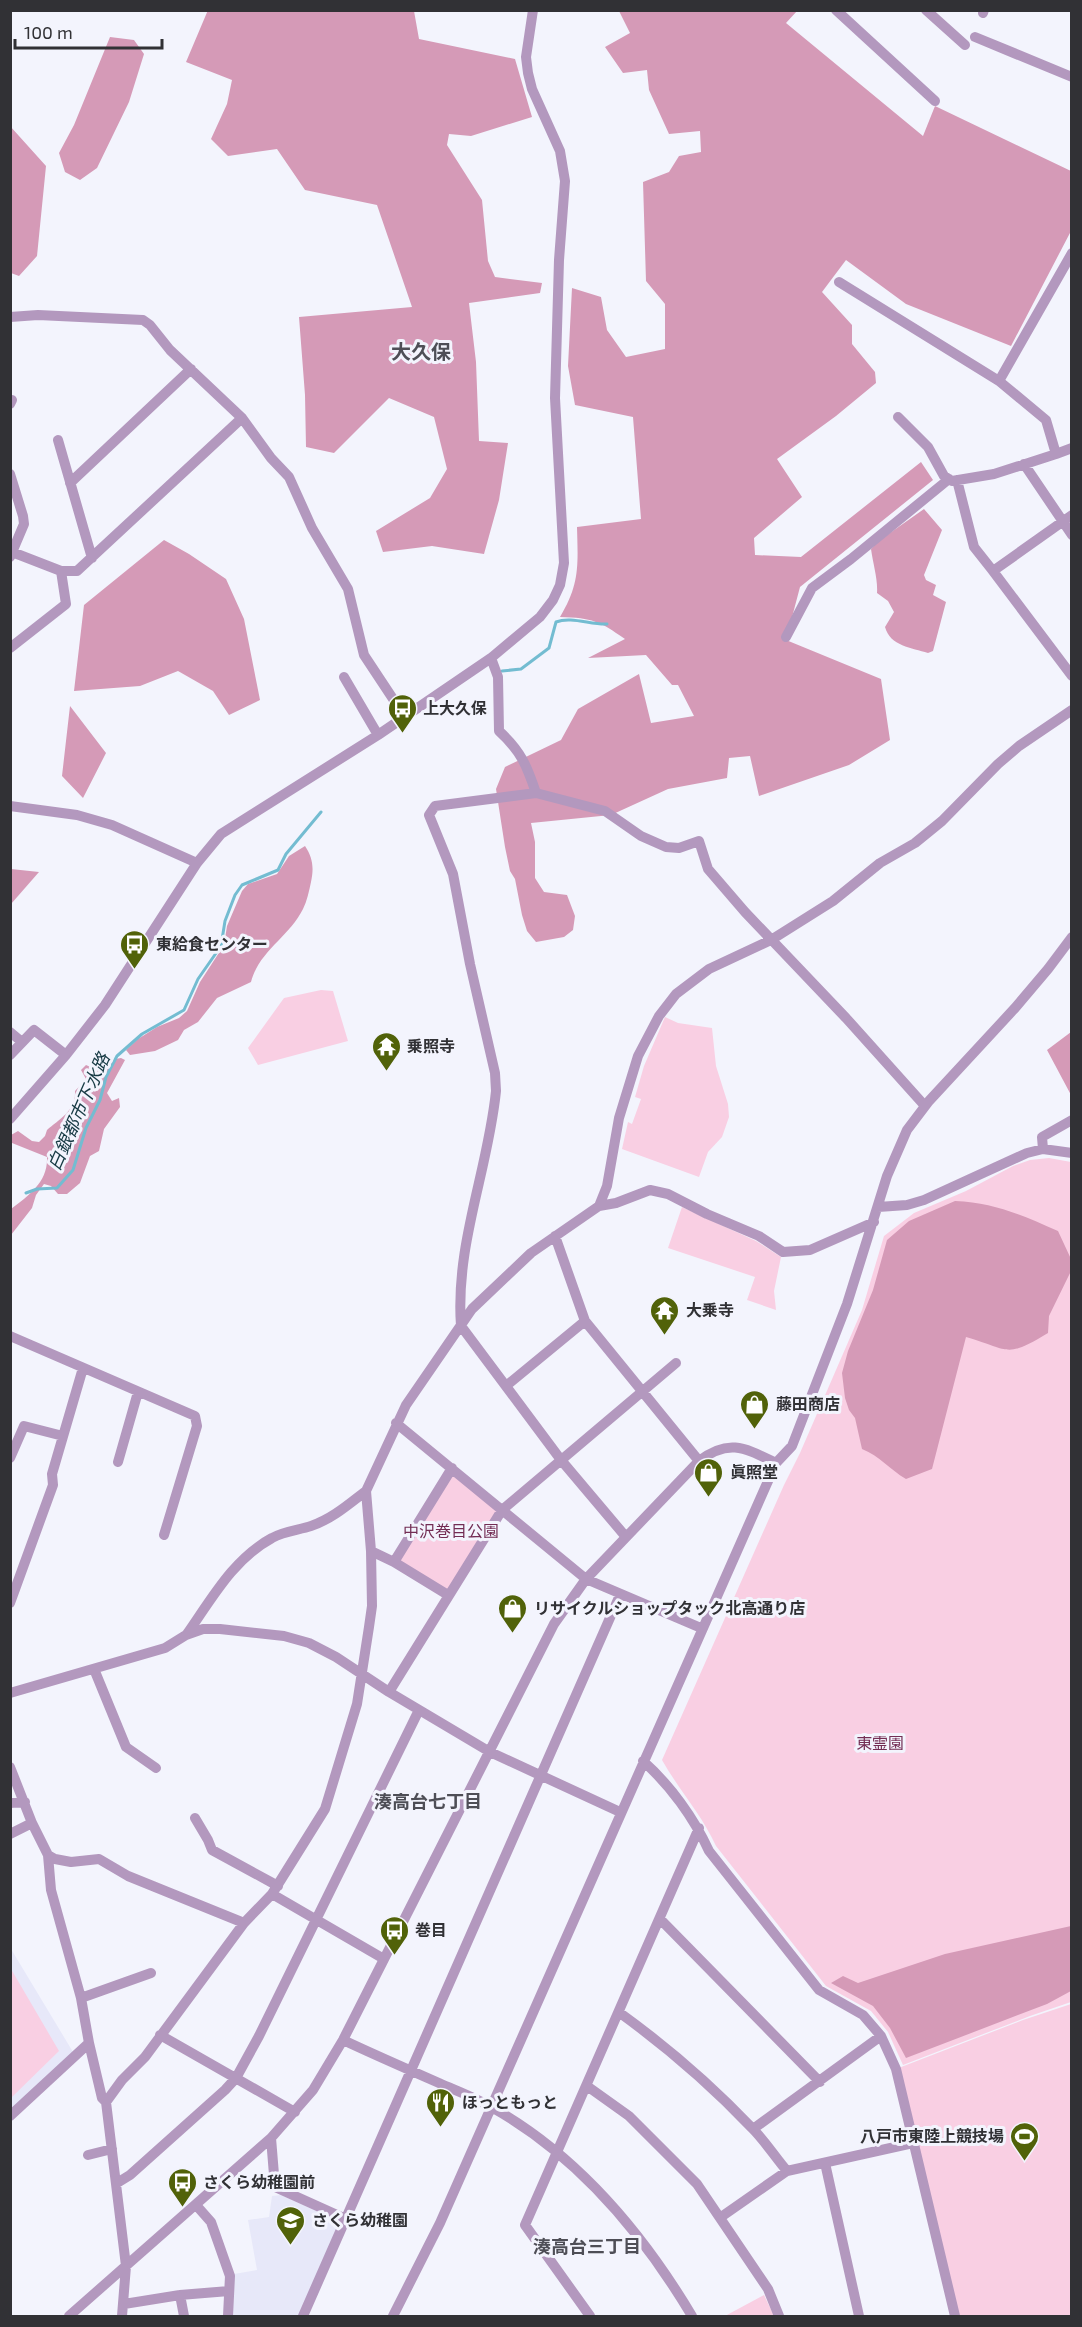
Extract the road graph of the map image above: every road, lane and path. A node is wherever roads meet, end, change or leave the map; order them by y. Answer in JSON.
{"nodes":[{"id":1,"x":533,"y":10,"type":"edge"},
{"id":2,"x":836,"y":10,"type":"edge"},
{"id":3,"x":927,"y":10,"type":"edge"},
{"id":4,"x":975,"y":37,"type":"dead end"},
{"id":5,"x":965,"y":45,"type":"dead end"},
{"id":6,"x":1071,"y":77,"type":"edge"},
{"id":7,"x":934,"y":101,"type":"dead end"},
{"id":8,"x":1071,"y":253,"type":"edge"},
{"id":9,"x":839,"y":282,"type":"dead end"},
{"id":10,"x":10,"y":317,"type":"edge"},
{"id":11,"x":191,"y":369,"type":"junction"},
{"id":12,"x":999,"y":381,"type":"junction"},
{"id":13,"x":898,"y":417,"type":"dead end"},
{"id":14,"x":242,"y":418,"type":"junction"},
{"id":15,"x":58,"y":440,"type":"dead end"},
{"id":16,"x":1071,"y":448,"type":"edge"},
{"id":17,"x":1056,"y":454,"type":"junction"},
{"id":18,"x":1024,"y":464,"type":"junction"},
{"id":19,"x":10,"y":474,"type":"edge"},
{"id":20,"x":953,"y":480,"type":"junction"},
{"id":21,"x":70,"y":483,"type":"junction"},
{"id":22,"x":1067,"y":518,"type":"edge"},
{"id":23,"x":1071,"y":535,"type":"edge"},
{"id":24,"x":11,"y":555,"type":"edge"},
{"id":25,"x":92,"y":558,"type":"junction"},
{"id":26,"x":61,"y":571,"type":"junction"},
{"id":27,"x":993,"y":571,"type":"junction"},
{"id":28,"x":786,"y":637,"type":"dead end"},
{"id":29,"x":10,"y":648,"type":"edge"},
{"id":30,"x":491,"y":658,"type":"junction"},
{"id":31,"x":1071,"y":676,"type":"edge"},
{"id":32,"x":344,"y":677,"type":"dead end"},
{"id":33,"x":1071,"y":710,"type":"edge"},
{"id":34,"x":405,"y":717,"type":"junction"},
{"id":35,"x":378,"y":735,"type":"junction"},
{"id":36,"x":536,"y":793,"type":"junction"},
{"id":37,"x":10,"y":806,"type":"edge"},
{"id":38,"x":197,"y":862,"type":"junction"},
{"id":39,"x":1071,"y":937,"type":"edge"},
{"id":40,"x":771,"y":940,"type":"junction"},
{"id":41,"x":10,"y":1032,"type":"edge"},
{"id":42,"x":22,"y":1042,"type":"junction"},
{"id":43,"x":10,"y":1055,"type":"edge"},
{"id":44,"x":66,"y":1055,"type":"junction"},
{"id":45,"x":925,"y":1106,"type":"junction"},
{"id":46,"x":10,"y":1119,"type":"edge"},
{"id":47,"x":1071,"y":1120,"type":"edge"},
{"id":48,"x":1043,"y":1149,"type":"junction"},
{"id":49,"x":1071,"y":1153,"type":"edge"},
{"id":50,"x":599,"y":1206,"type":"junction"},
{"id":51,"x":878,"y":1207,"type":"junction"},
{"id":52,"x":874,"y":1222,"type":"junction"},
{"id":53,"x":555,"y":1236,"type":"junction"},
{"id":54,"x":585,"y":1322,"type":"junction"},
{"id":55,"x":461,"y":1326,"type":"junction"},
{"id":56,"x":10,"y":1336,"type":"edge"},
{"id":57,"x":676,"y":1363,"type":"dead end"},
{"id":58,"x":82,"y":1368,"type":"junction"},
{"id":59,"x":506,"y":1386,"type":"junction"},
{"id":60,"x":138,"y":1392,"type":"junction"},
{"id":61,"x":642,"y":1393,"type":"junction"},
{"id":62,"x":396,"y":1423,"type":"junction"},
{"id":63,"x":63,"y":1436,"type":"junction"},
{"id":64,"x":10,"y":1458,"type":"edge"},
{"id":65,"x":561,"y":1460,"type":"junction"},
{"id":66,"x":699,"y":1461,"type":"junction"},
{"id":67,"x":118,"y":1462,"type":"dead end"},
{"id":68,"x":776,"y":1463,"type":"junction"},
{"id":69,"x":452,"y":1468,"type":"junction"},
{"id":70,"x":366,"y":1491,"type":"junction"},
{"id":71,"x":502,"y":1510,"type":"junction"},
{"id":72,"x":164,"y":1535,"type":"dead end"},
{"id":73,"x":626,"y":1537,"type":"junction"},
{"id":74,"x":371,"y":1551,"type":"junction"},
{"id":75,"x":394,"y":1562,"type":"junction"},
{"id":76,"x":586,"y":1579,"type":"junction"},
{"id":77,"x":448,"y":1595,"type":"junction"},
{"id":78,"x":620,"y":1595,"type":"junction"},
{"id":79,"x":10,"y":1603,"type":"edge"},
{"id":80,"x":701,"y":1628,"type":"junction"},
{"id":81,"x":186,"y":1635,"type":"junction"},
{"id":82,"x":94,"y":1669,"type":"junction"},
{"id":83,"x":362,"y":1676,"type":"junction"},
{"id":84,"x":389,"y":1692,"type":"junction"},
{"id":85,"x":10,"y":1693,"type":"edge"},
{"id":86,"x":419,"y":1710,"type":"junction"},
{"id":87,"x":490,"y":1752,"type":"junction"},
{"id":88,"x":642,"y":1761,"type":"junction"},
{"id":89,"x":10,"y":1767,"type":"edge"},
{"id":90,"x":156,"y":1768,"type":"dead end"},
{"id":91,"x":542,"y":1776,"type":"junction"},
{"id":92,"x":25,"y":1802,"type":"junction"},
{"id":93,"x":10,"y":1803,"type":"edge"},
{"id":94,"x":620,"y":1812,"type":"junction"},
{"id":95,"x":195,"y":1818,"type":"dead end"},
{"id":96,"x":32,"y":1822,"type":"junction"},
{"id":97,"x":699,"y":1828,"type":"junction"},
{"id":98,"x":10,"y":1834,"type":"edge"},
{"id":99,"x":48,"y":1855,"type":"junction"},
{"id":100,"x":275,"y":1890,"type":"junction"},
{"id":101,"x":316,"y":1919,"type":"junction"},
{"id":102,"x":660,"y":1919,"type":"junction"},
{"id":103,"x":244,"y":1923,"type":"junction"},
{"id":104,"x":384,"y":1959,"type":"junction"},
{"id":105,"x":151,"y":1972,"type":"dead end"},
{"id":106,"x":81,"y":1998,"type":"junction"},
{"id":107,"x":620,"y":2013,"type":"junction"},
{"id":108,"x":160,"y":2035,"type":"junction"},
{"id":109,"x":881,"y":2036,"type":"junction"},
{"id":110,"x":343,"y":2040,"type":"junction"},
{"id":111,"x":89,"y":2043,"type":"junction"},
{"id":112,"x":410,"y":2071,"type":"junction"},
{"id":113,"x":236,"y":2078,"type":"junction"},
{"id":114,"x":820,"y":2082,"type":"junction"},
{"id":115,"x":587,"y":2086,"type":"junction"},
{"id":116,"x":106,"y":2102,"type":"junction"},
{"id":117,"x":490,"y":2106,"type":"junction"},
{"id":118,"x":295,"y":2112,"type":"junction"},
{"id":119,"x":10,"y":2116,"type":"edge"},
{"id":120,"x":753,"y":2129,"type":"junction"},
{"id":121,"x":271,"y":2138,"type":"junction"},
{"id":122,"x":913,"y":2143,"type":"junction"},
{"id":123,"x":112,"y":2150,"type":"junction"},
{"id":124,"x":558,"y":2154,"type":"junction"},
{"id":125,"x":88,"y":2155,"type":"dead end"},
{"id":126,"x":825,"y":2163,"type":"junction"},
{"id":127,"x":787,"y":2172,"type":"junction"},
{"id":128,"x":117,"y":2182,"type":"junction"},
{"id":129,"x":196,"y":2205,"type":"junction"},
{"id":130,"x":721,"y":2217,"type":"junction"},
{"id":131,"x":346,"y":2219,"type":"junction"},
{"id":132,"x":126,"y":2266,"type":"junction"},
{"id":133,"x":230,"y":2290,"type":"junction"},
{"id":134,"x":180,"y":2295,"type":"junction"},
{"id":135,"x":124,"y":2304,"type":"junction"},
{"id":136,"x":69,"y":2316,"type":"edge"},
{"id":137,"x":122,"y":2316,"type":"edge"},
{"id":138,"x":184,"y":2316,"type":"edge"},
{"id":139,"x":228,"y":2316,"type":"edge"},
{"id":140,"x":303,"y":2316,"type":"edge"},
{"id":141,"x":393,"y":2316,"type":"edge"},
{"id":142,"x":590,"y":2316,"type":"edge"},
{"id":143,"x":692,"y":2316,"type":"edge"},
{"id":144,"x":779,"y":2316,"type":"edge"},
{"id":145,"x":859,"y":2316,"type":"edge"},
{"id":146,"x":955,"y":2316,"type":"edge"}],
"edges":[{"from":1,"to":30,"type":"street"},
{"from":2,"to":7,"type":"street"},
{"from":3,"to":5,"type":"street"},
{"from":4,"to":6,"type":"street"},
{"from":8,"to":12,"type":"street"},
{"from":9,"to":12,"type":"street"},
{"from":10,"to":11,"type":"street"},
{"from":11,"to":14,"type":"street"},
{"from":11,"to":21,"type":"street"},
{"from":12,"to":17,"type":"street"},
{"from":13,"to":20,"type":"street"},
{"from":14,"to":25,"type":"street"},
{"from":14,"to":34,"type":"street"},
{"from":15,"to":21,"type":"street"},
{"from":16,"to":17,"type":"street"},
{"from":17,"to":18,"type":"street"},
{"from":18,"to":20,"type":"street"},
{"from":18,"to":22,"type":"street"},
{"from":19,"to":24,"type":"street"},
{"from":20,"to":27,"type":"street"},
{"from":20,"to":28,"type":"street"},
{"from":21,"to":25,"type":"street"},
{"from":22,"to":23,"type":"street"},
{"from":22,"to":27,"type":"street"},
{"from":24,"to":26,"type":"street"},
{"from":25,"to":26,"type":"street"},
{"from":26,"to":29,"type":"street"},
{"from":27,"to":31,"type":"street"},
{"from":30,"to":34,"type":"street"},
{"from":30,"to":36,"type":"street"},
{"from":32,"to":35,"type":"street"},
{"from":33,"to":40,"type":"street"},
{"from":34,"to":35,"type":"street"},
{"from":35,"to":38,"type":"street"},
{"from":36,"to":40,"type":"street"},
{"from":36,"to":55,"type":"street"},
{"from":37,"to":38,"type":"street"},
{"from":38,"to":44,"type":"street"},
{"from":39,"to":45,"type":"street"},
{"from":40,"to":45,"type":"street"},
{"from":40,"to":50,"type":"street"},
{"from":41,"to":42,"type":"street"},
{"from":42,"to":43,"type":"street"},
{"from":42,"to":44,"type":"street"},
{"from":44,"to":46,"type":"street"},
{"from":45,"to":51,"type":"street"},
{"from":47,"to":48,"type":"street"},
{"from":48,"to":49,"type":"street"},
{"from":48,"to":51,"type":"street"},
{"from":50,"to":52,"type":"street"},
{"from":50,"to":53,"type":"street"},
{"from":51,"to":52,"type":"street"},
{"from":52,"to":68,"type":"street"},
{"from":53,"to":54,"type":"street"},
{"from":53,"to":55,"type":"street"},
{"from":54,"to":59,"type":"street"},
{"from":54,"to":61,"type":"street"},
{"from":55,"to":59,"type":"street"},
{"from":55,"to":62,"type":"street"},
{"from":56,"to":58,"type":"street"},
{"from":57,"to":61,"type":"street"},
{"from":58,"to":60,"type":"street"},
{"from":58,"to":63,"type":"street"},
{"from":59,"to":65,"type":"street"},
{"from":60,"to":67,"type":"street"},
{"from":60,"to":72,"type":"street"},
{"from":61,"to":65,"type":"street"},
{"from":61,"to":66,"type":"street"},
{"from":62,"to":69,"type":"street"},
{"from":62,"to":70,"type":"street"},
{"from":63,"to":64,"type":"street"},
{"from":63,"to":79,"type":"street"},
{"from":65,"to":71,"type":"street"},
{"from":65,"to":73,"type":"street"},
{"from":66,"to":68,"type":"street"},
{"from":66,"to":73,"type":"street"},
{"from":68,"to":80,"type":"street"},
{"from":69,"to":71,"type":"street"},
{"from":69,"to":75,"type":"street"},
{"from":70,"to":74,"type":"street"},
{"from":70,"to":81,"type":"street"},
{"from":71,"to":76,"type":"street"},
{"from":71,"to":77,"type":"street"},
{"from":73,"to":76,"type":"street"},
{"from":74,"to":75,"type":"street"},
{"from":74,"to":83,"type":"street"},
{"from":75,"to":77,"type":"street"},
{"from":76,"to":78,"type":"street"},
{"from":76,"to":87,"type":"street"},
{"from":77,"to":84,"type":"street"},
{"from":78,"to":80,"type":"street"},
{"from":78,"to":91,"type":"street"},
{"from":80,"to":88,"type":"street"},
{"from":81,"to":82,"type":"street"},
{"from":81,"to":83,"type":"street"},
{"from":82,"to":85,"type":"street"},
{"from":82,"to":90,"type":"street"},
{"from":83,"to":84,"type":"street"},
{"from":83,"to":100,"type":"street"},
{"from":84,"to":86,"type":"street"},
{"from":86,"to":87,"type":"street"},
{"from":86,"to":101,"type":"street"},
{"from":87,"to":91,"type":"street"},
{"from":87,"to":104,"type":"street"},
{"from":88,"to":94,"type":"street"},
{"from":88,"to":97,"type":"street"},
{"from":89,"to":92,"type":"street"},
{"from":91,"to":94,"type":"street"},
{"from":91,"to":112,"type":"street"},
{"from":92,"to":93,"type":"street"},
{"from":92,"to":96,"type":"street"},
{"from":94,"to":117,"type":"street"},
{"from":95,"to":100,"type":"street"},
{"from":96,"to":98,"type":"street"},
{"from":96,"to":99,"type":"street"},
{"from":97,"to":102,"type":"street"},
{"from":97,"to":109,"type":"street"},
{"from":99,"to":103,"type":"street"},
{"from":99,"to":106,"type":"street"},
{"from":100,"to":101,"type":"street"},
{"from":100,"to":103,"type":"street"},
{"from":101,"to":104,"type":"street"},
{"from":101,"to":113,"type":"street"},
{"from":102,"to":107,"type":"street"},
{"from":102,"to":114,"type":"street"},
{"from":103,"to":108,"type":"street"},
{"from":104,"to":110,"type":"street"},
{"from":105,"to":106,"type":"street"},
{"from":106,"to":111,"type":"street"},
{"from":107,"to":115,"type":"street"},
{"from":107,"to":120,"type":"street"},
{"from":108,"to":113,"type":"street"},
{"from":108,"to":116,"type":"street"},
{"from":109,"to":114,"type":"street"},
{"from":109,"to":122,"type":"street"},
{"from":110,"to":112,"type":"street"},
{"from":110,"to":118,"type":"street"},
{"from":111,"to":116,"type":"street"},
{"from":111,"to":119,"type":"street"},
{"from":112,"to":117,"type":"street"},
{"from":112,"to":131,"type":"street"},
{"from":113,"to":118,"type":"street"},
{"from":113,"to":128,"type":"street"},
{"from":114,"to":120,"type":"street"},
{"from":115,"to":124,"type":"street"},
{"from":115,"to":130,"type":"street"},
{"from":116,"to":123,"type":"street"},
{"from":117,"to":124,"type":"street"},
{"from":117,"to":141,"type":"street"},
{"from":118,"to":121,"type":"street"},
{"from":120,"to":127,"type":"street"},
{"from":121,"to":129,"type":"street"},
{"from":121,"to":131,"type":"street"},
{"from":122,"to":126,"type":"street"},
{"from":122,"to":146,"type":"street"},
{"from":123,"to":125,"type":"street"},
{"from":123,"to":128,"type":"street"},
{"from":124,"to":142,"type":"street"},
{"from":124,"to":143,"type":"street"},
{"from":126,"to":127,"type":"street"},
{"from":126,"to":145,"type":"street"},
{"from":127,"to":130,"type":"street"},
{"from":128,"to":132,"type":"street"},
{"from":129,"to":132,"type":"street"},
{"from":129,"to":133,"type":"street"},
{"from":130,"to":144,"type":"street"},
{"from":131,"to":140,"type":"street"},
{"from":132,"to":135,"type":"street"},
{"from":132,"to":136,"type":"street"},
{"from":133,"to":134,"type":"street"},
{"from":133,"to":139,"type":"street"},
{"from":134,"to":135,"type":"street"},
{"from":134,"to":138,"type":"street"},
{"from":135,"to":137,"type":"street"}]}
